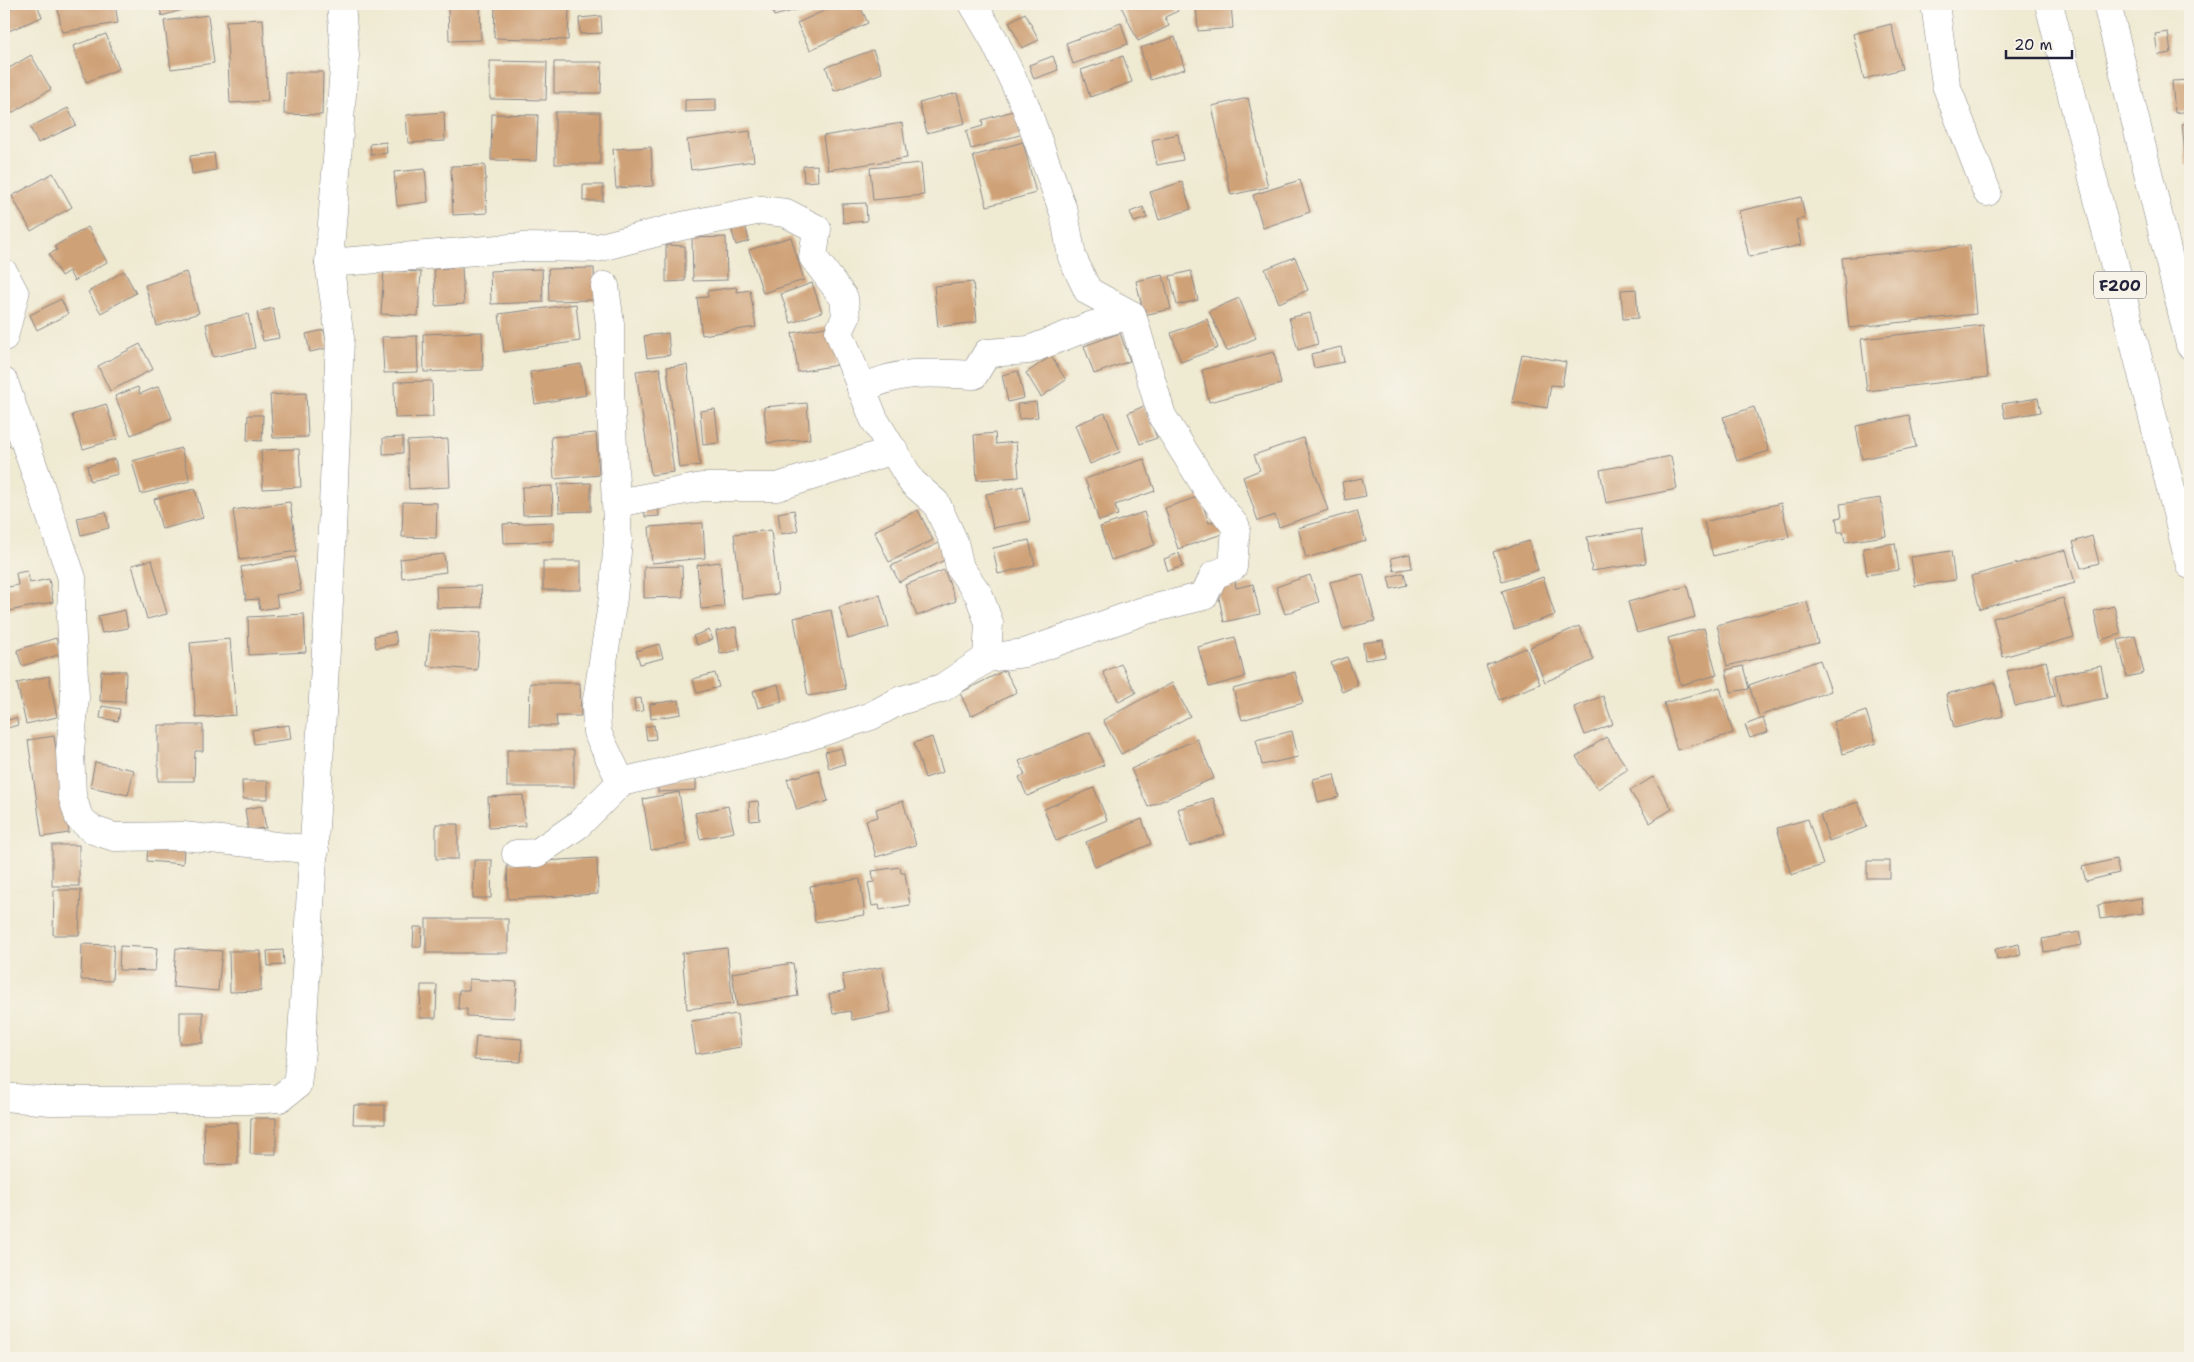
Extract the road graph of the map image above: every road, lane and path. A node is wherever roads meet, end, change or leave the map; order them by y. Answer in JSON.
{"nodes":[{"id":1,"x":341,"y":4,"type":"edge"},
{"id":2,"x":973,"y":4,"type":"edge"},
{"id":3,"x":1935,"y":4,"type":"edge"},
{"id":4,"x":2050,"y":4,"type":"edge"},
{"id":5,"x":2107,"y":4,"type":"edge"},
{"id":6,"x":1987,"y":192,"type":"dead end"},
{"id":7,"x":329,"y":263,"type":"junction"},
{"id":8,"x":4,"y":273,"type":"edge"},
{"id":9,"x":605,"y":286,"type":"dead end"},
{"id":10,"x":1132,"y":315,"type":"junction"},
{"id":11,"x":4,"y":337,"type":"edge"},
{"id":12,"x":2190,"y":344,"type":"edge"},
{"id":13,"x":4,"y":382,"type":"edge"},
{"id":14,"x":861,"y":389,"type":"junction"},
{"id":15,"x":894,"y":450,"type":"junction"},
{"id":16,"x":617,"y":503,"type":"junction"},
{"id":17,"x":2190,"y":566,"type":"edge"},
{"id":18,"x":987,"y":658,"type":"junction"},
{"id":19,"x":621,"y":782,"type":"junction"},
{"id":20,"x":315,"y":850,"type":"junction"},
{"id":21,"x":516,"y":854,"type":"dead end"},
{"id":22,"x":4,"y":1097,"type":"edge"}],
"edges":[{"from":1,"to":7,"type":"street"},
{"from":2,"to":10,"type":"street"},
{"from":3,"to":6,"type":"street"},
{"from":4,"to":17,"type":"street","number":"F200"},
{"from":5,"to":12,"type":"street"},
{"from":7,"to":14,"type":"street"},
{"from":7,"to":20,"type":"street"},
{"from":8,"to":11,"type":"street"},
{"from":9,"to":16,"type":"street"},
{"from":10,"to":14,"type":"street"},
{"from":10,"to":18,"type":"street"},
{"from":13,"to":20,"type":"street"},
{"from":14,"to":15,"type":"street"},
{"from":15,"to":16,"type":"street"},
{"from":15,"to":18,"type":"street"},
{"from":16,"to":19,"type":"street"},
{"from":18,"to":19,"type":"street"},
{"from":19,"to":21,"type":"street"},
{"from":20,"to":22,"type":"street"}]}
